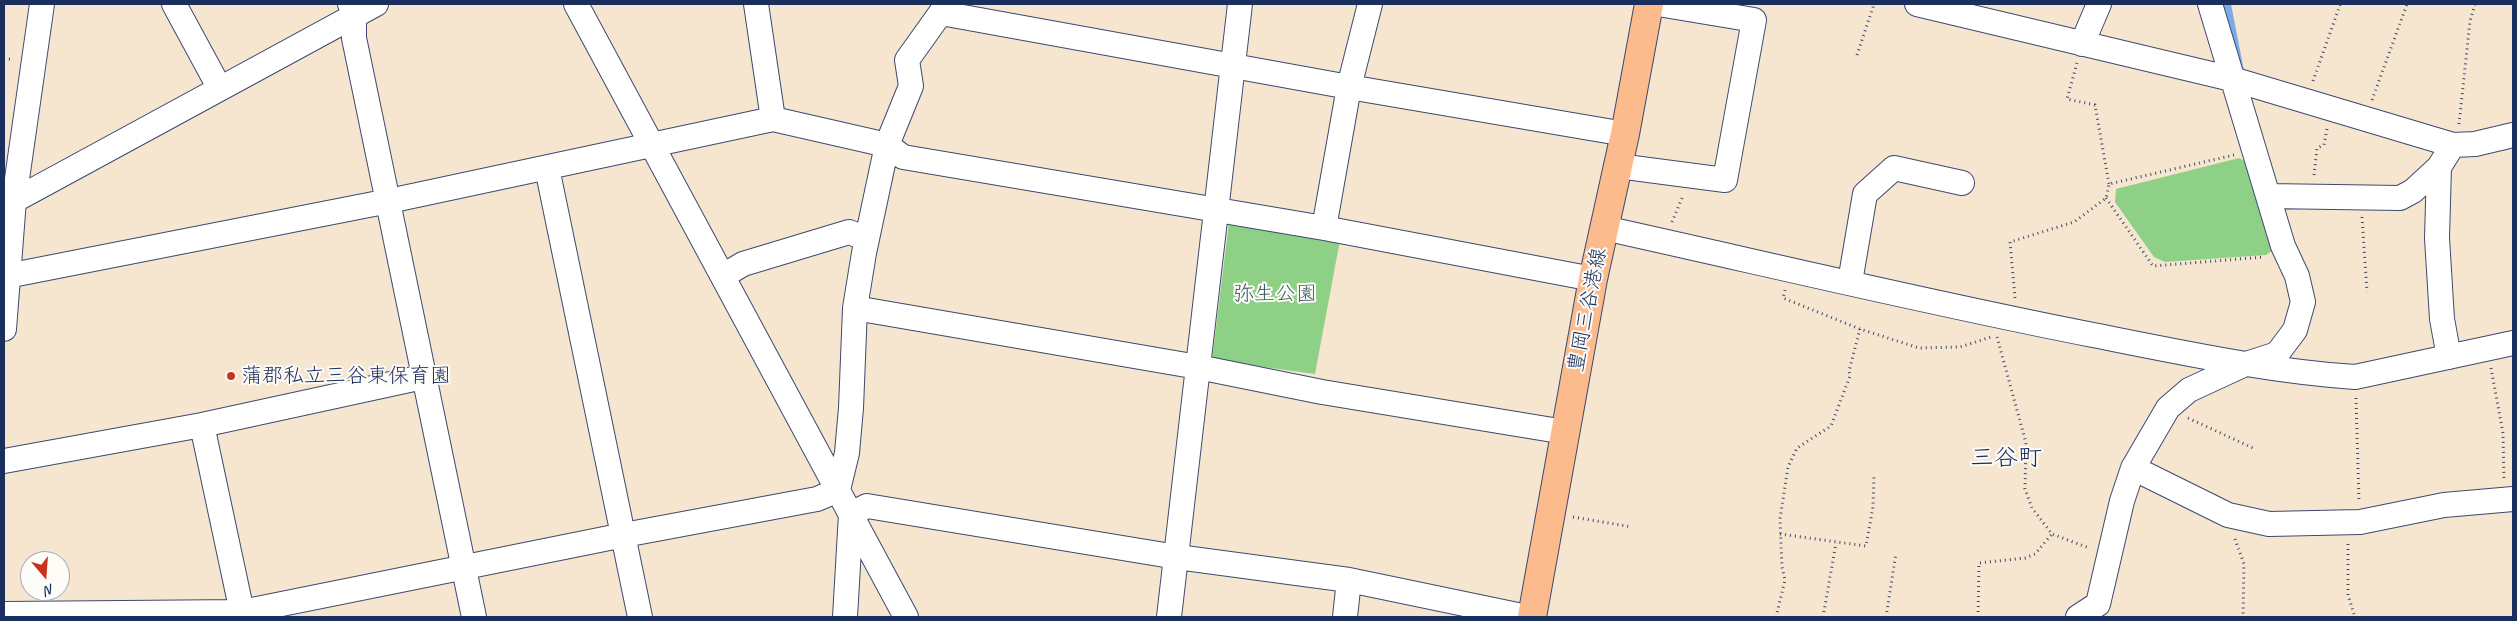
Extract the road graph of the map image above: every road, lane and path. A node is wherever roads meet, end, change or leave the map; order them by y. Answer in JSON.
{"nodes":[{"id":1,"x":42,"y":4,"type":"edge"},
{"id":2,"x":174,"y":4,"type":"edge"},
{"id":3,"x":376,"y":4,"type":"edge"},
{"id":4,"x":576,"y":4,"type":"edge"},
{"id":5,"x":756,"y":4,"type":"edge"},
{"id":6,"x":1240,"y":4,"type":"edge"},
{"id":7,"x":1370,"y":4,"type":"edge"},
{"id":8,"x":1649,"y":4,"type":"edge"},
{"id":9,"x":1658,"y":4,"type":"edge"},
{"id":10,"x":1874,"y":4,"type":"edge"},
{"id":11,"x":1917,"y":4,"type":"edge"},
{"id":12,"x":2099,"y":4,"type":"edge"},
{"id":13,"x":2210,"y":4,"type":"edge"},
{"id":14,"x":2339,"y":4,"type":"edge"},
{"id":15,"x":2407,"y":4,"type":"edge"},
{"id":16,"x":2474,"y":4,"type":"edge"},
{"id":17,"x":944,"y":8,"type":"edge"},
{"id":18,"x":352,"y":9,"type":"edge"},
{"id":19,"x":2082,"y":44,"type":"junction"},
{"id":20,"x":1857,"y":55,"type":"dead end"},
{"id":21,"x":1233,"y":65,"type":"junction"},
{"id":22,"x":2232,"y":79,"type":"junction"},
{"id":23,"x":219,"y":87,"type":"junction"},
{"id":24,"x":1349,"y":87,"type":"junction"},
{"id":25,"x":2306,"y":102,"type":"junction"},
{"id":26,"x":2330,"y":109,"type":"junction"},
{"id":27,"x":773,"y":119,"type":"junction"},
{"id":28,"x":2364,"y":119,"type":"junction"},
{"id":29,"x":1625,"y":134,"type":"junction"},
{"id":30,"x":2513,"y":136,"type":"edge"},
{"id":31,"x":887,"y":145,"type":"junction"},
{"id":32,"x":2456,"y":145,"type":"junction"},
{"id":33,"x":653,"y":146,"type":"junction"},
{"id":34,"x":2254,"y":150,"type":"junction"},
{"id":35,"x":1618,"y":166,"type":"junction"},
{"id":36,"x":2439,"y":167,"type":"junction"},
{"id":37,"x":548,"y":168,"type":"junction"},
{"id":38,"x":1681,"y":174,"type":"junction"},
{"id":39,"x":1962,"y":184,"type":"dead end"},
{"id":40,"x":2109,"y":184,"type":"junction"},
{"id":41,"x":2268,"y":196,"type":"junction"},
{"id":42,"x":2106,"y":198,"type":"junction"},
{"id":43,"x":2311,"y":198,"type":"junction"},
{"id":44,"x":2361,"y":199,"type":"junction"},
{"id":45,"x":389,"y":201,"type":"junction"},
{"id":46,"x":9,"y":203,"type":"edge"},
{"id":47,"x":1216,"y":210,"type":"junction"},
{"id":48,"x":1324,"y":228,"type":"junction"},
{"id":49,"x":1604,"y":228,"type":"junction"},
{"id":50,"x":867,"y":239,"type":"junction"},
{"id":51,"x":1664,"y":241,"type":"junction"},
{"id":52,"x":2287,"y":255,"type":"junction"},
{"id":53,"x":1788,"y":269,"type":"junction"},
{"id":54,"x":7,"y":276,"type":"junction"},
{"id":55,"x":723,"y":276,"type":"junction"},
{"id":56,"x":1593,"y":279,"type":"junction"},
{"id":57,"x":1850,"y":282,"type":"junction"},
{"id":58,"x":2367,"y":292,"type":"dead end"},
{"id":59,"x":855,"y":308,"type":"junction"},
{"id":60,"x":2004,"y":324,"type":"junction"},
{"id":61,"x":4,"y":329,"type":"edge"},
{"id":62,"x":1860,"y":329,"type":"junction"},
{"id":63,"x":2513,"y":343,"type":"edge"},
{"id":64,"x":2488,"y":348,"type":"junction"},
{"id":65,"x":2449,"y":357,"type":"junction"},
{"id":66,"x":2243,"y":365,"type":"junction"},
{"id":67,"x":1198,"y":367,"type":"junction"},
{"id":68,"x":423,"y":377,"type":"junction"},
{"id":69,"x":2355,"y":378,"type":"junction"},
{"id":70,"x":2168,"y":408,"type":"junction"},
{"id":71,"x":202,"y":425,"type":"junction"},
{"id":72,"x":1565,"y":432,"type":"junction"},
{"id":73,"x":2253,"y":448,"type":"dead end"},
{"id":74,"x":4,"y":461,"type":"edge"},
{"id":75,"x":2133,"y":468,"type":"junction"},
{"id":76,"x":1874,"y":475,"type":"dead end"},
{"id":77,"x":838,"y":490,"type":"junction"},
{"id":78,"x":2509,"y":499,"type":"edge"},
{"id":79,"x":1550,"y":513,"type":"junction"},
{"id":80,"x":851,"y":514,"type":"junction"},
{"id":81,"x":2228,"y":515,"type":"junction"},
{"id":82,"x":2354,"y":522,"type":"junction"},
{"id":83,"x":1632,"y":527,"type":"dead end"},
{"id":84,"x":1780,"y":534,"type":"junction"},
{"id":85,"x":2052,"y":534,"type":"junction"},
{"id":86,"x":624,"y":535,"type":"junction"},
{"id":87,"x":1836,"y":543,"type":"junction"},
{"id":88,"x":1896,"y":553,"type":"dead end"},
{"id":89,"x":2108,"y":556,"type":"junction"},
{"id":90,"x":1176,"y":557,"type":"junction"},
{"id":91,"x":463,"y":567,"type":"junction"},
{"id":92,"x":1349,"y":580,"type":"junction"},
{"id":93,"x":4,"y":614,"type":"edge"},
{"id":94,"x":243,"y":614,"type":"edge"},
{"id":95,"x":474,"y":617,"type":"edge"},
{"id":96,"x":640,"y":617,"type":"edge"},
{"id":97,"x":845,"y":617,"type":"edge"},
{"id":98,"x":906,"y":617,"type":"edge"},
{"id":99,"x":1169,"y":617,"type":"edge"},
{"id":100,"x":1345,"y":617,"type":"edge"},
{"id":101,"x":1528,"y":617,"type":"edge"},
{"id":102,"x":1532,"y":617,"type":"edge"},
{"id":103,"x":1776,"y":617,"type":"edge"},
{"id":104,"x":1823,"y":617,"type":"edge"},
{"id":105,"x":1886,"y":617,"type":"edge"},
{"id":106,"x":1978,"y":617,"type":"edge"},
{"id":107,"x":2078,"y":617,"type":"edge"},
{"id":108,"x":2243,"y":617,"type":"edge"},
{"id":109,"x":2355,"y":617,"type":"edge"}],
"edges":[{"from":1,"to":46,"type":"street"},
{"from":2,"to":23,"type":"street"},
{"from":3,"to":18,"type":"street"},
{"from":4,"to":33,"type":"street"},
{"from":5,"to":27,"type":"street"},
{"from":6,"to":21,"type":"street"},
{"from":7,"to":24,"type":"street"},
{"from":8,"to":29,"type":"main road","name":"豊岡三谷港線"},
{"from":9,"to":38,"type":"street"},
{"from":10,"to":20,"type":"path"},
{"from":11,"to":19,"type":"street"},
{"from":12,"to":19,"type":"street"},
{"from":13,"to":22,"type":"street"},
{"from":14,"to":25,"type":"path"},
{"from":15,"to":28,"type":"path"},
{"from":16,"to":32,"type":"path"},
{"from":17,"to":21,"type":"street"},
{"from":17,"to":31,"type":"street"},
{"from":18,"to":23,"type":"street"},
{"from":18,"to":45,"type":"street"},
{"from":19,"to":22,"type":"street"},
{"from":19,"to":40,"type":"path"},
{"from":21,"to":24,"type":"street"},
{"from":21,"to":47,"type":"street"},
{"from":22,"to":25,"type":"street"},
{"from":22,"to":34,"type":"street"},
{"from":23,"to":46,"type":"street"},
{"from":24,"to":29,"type":"street"},
{"from":24,"to":48,"type":"street"},
{"from":25,"to":26,"type":"street"},
{"from":26,"to":28,"type":"street"},
{"from":26,"to":43,"type":"path"},
{"from":27,"to":31,"type":"street"},
{"from":27,"to":33,"type":"street"},
{"from":28,"to":32,"type":"street"},
{"from":29,"to":35,"type":"main road","name":"豊岡三谷港線"},
{"from":30,"to":32,"type":"street"},
{"from":31,"to":47,"type":"street"},
{"from":31,"to":50,"type":"street"},
{"from":32,"to":36,"type":"street"},
{"from":33,"to":37,"type":"street"},
{"from":33,"to":55,"type":"street"},
{"from":34,"to":40,"type":"path"},
{"from":34,"to":41,"type":"street"},
{"from":35,"to":38,"type":"street"},
{"from":35,"to":49,"type":"main road","name":"豊岡三谷港線"},
{"from":36,"to":44,"type":"street"},
{"from":36,"to":65,"type":"street"},
{"from":37,"to":45,"type":"street"},
{"from":37,"to":86,"type":"street"},
{"from":38,"to":51,"type":"path"},
{"from":39,"to":57,"type":"street"},
{"from":40,"to":42,"type":"path"},
{"from":41,"to":43,"type":"street"},
{"from":41,"to":52,"type":"street"},
{"from":42,"to":52,"type":"path"},
{"from":42,"to":60,"type":"path"},
{"from":43,"to":44,"type":"street"},
{"from":44,"to":58,"type":"path"},
{"from":45,"to":54,"type":"street"},
{"from":45,"to":68,"type":"street"},
{"from":46,"to":54,"type":"street"},
{"from":47,"to":48,"type":"street"},
{"from":47,"to":67,"type":"street"},
{"from":48,"to":56,"type":"street"},
{"from":49,"to":51,"type":"street"},
{"from":49,"to":56,"type":"main road","name":"豊岡三谷港線"},
{"from":50,"to":55,"type":"street"},
{"from":50,"to":59,"type":"street"},
{"from":51,"to":53,"type":"street"},
{"from":52,"to":66,"type":"street"},
{"from":53,"to":57,"type":"street"},
{"from":53,"to":62,"type":"path"},
{"from":54,"to":61,"type":"street"},
{"from":55,"to":77,"type":"street"},
{"from":56,"to":72,"type":"main road","name":"豊岡三谷港線"},
{"from":57,"to":60,"type":"street"},
{"from":59,"to":67,"type":"street"},
{"from":59,"to":77,"type":"street"},
{"from":60,"to":62,"type":"path"},
{"from":60,"to":66,"type":"street"},
{"from":60,"to":85,"type":"path"},
{"from":62,"to":84,"type":"path"},
{"from":63,"to":64,"type":"street"},
{"from":64,"to":65,"type":"street"},
{"from":64,"to":78,"type":"path"},
{"from":65,"to":69,"type":"street"},
{"from":66,"to":69,"type":"street"},
{"from":66,"to":70,"type":"street"},
{"from":67,"to":72,"type":"street"},
{"from":67,"to":90,"type":"street"},
{"from":68,"to":71,"type":"street"},
{"from":68,"to":91,"type":"street"},
{"from":69,"to":82,"type":"path"},
{"from":70,"to":73,"type":"path"},
{"from":70,"to":75,"type":"street"},
{"from":71,"to":74,"type":"street"},
{"from":71,"to":94,"type":"street"},
{"from":72,"to":79,"type":"main road","name":"豊岡三谷港線"},
{"from":75,"to":81,"type":"street"},
{"from":75,"to":89,"type":"street"},
{"from":76,"to":87,"type":"path"},
{"from":77,"to":80,"type":"street"},
{"from":77,"to":86,"type":"street"},
{"from":78,"to":82,"type":"street"},
{"from":79,"to":83,"type":"path"},
{"from":79,"to":102,"type":"main road","name":"豊岡三谷港線"},
{"from":80,"to":90,"type":"street"},
{"from":80,"to":97,"type":"street"},
{"from":80,"to":98,"type":"street"},
{"from":81,"to":82,"type":"street"},
{"from":81,"to":108,"type":"path"},
{"from":82,"to":109,"type":"path"},
{"from":84,"to":87,"type":"path"},
{"from":84,"to":103,"type":"path"},
{"from":85,"to":89,"type":"path"},
{"from":85,"to":106,"type":"path"},
{"from":86,"to":91,"type":"street"},
{"from":86,"to":96,"type":"street"},
{"from":87,"to":104,"type":"path"},
{"from":88,"to":105,"type":"path"},
{"from":89,"to":107,"type":"street"},
{"from":90,"to":92,"type":"street"},
{"from":90,"to":99,"type":"street"},
{"from":91,"to":94,"type":"street"},
{"from":91,"to":95,"type":"street"},
{"from":92,"to":100,"type":"street"},
{"from":92,"to":101,"type":"street"},
{"from":93,"to":94,"type":"street"}]}
